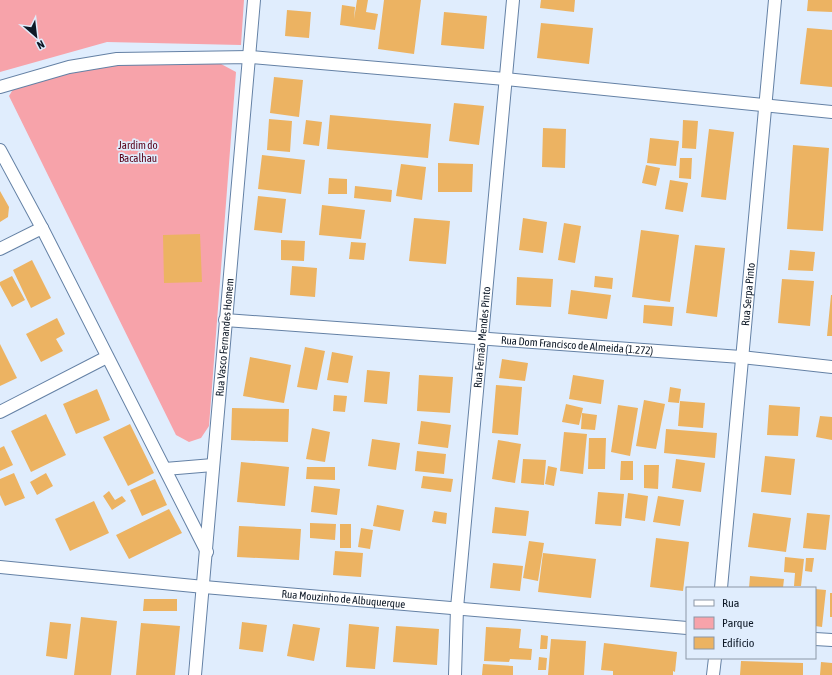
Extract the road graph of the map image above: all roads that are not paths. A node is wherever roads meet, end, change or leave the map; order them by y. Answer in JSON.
{"nodes":[{"id":1,"x":254,"y":0,"type":"edge"},
{"id":2,"x":512,"y":0,"type":"edge"},
{"id":3,"x":775,"y":0,"type":"edge"},
{"id":4,"x":250,"y":57,"type":"junction"},
{"id":5,"x":505,"y":79,"type":"junction"},
{"id":6,"x":0,"y":87,"type":"edge"},
{"id":7,"x":766,"y":106,"type":"junction"},
{"id":8,"x":832,"y":112,"type":"edge"},
{"id":9,"x":0,"y":150,"type":"edge"},
{"id":10,"x":42,"y":228,"type":"junction"},
{"id":11,"x":0,"y":249,"type":"edge"},
{"id":12,"x":225,"y":320,"type":"junction"},
{"id":13,"x":482,"y":339,"type":"junction"},
{"id":14,"x":108,"y":357,"type":"junction"},
{"id":15,"x":741,"y":357,"type":"junction"},
{"id":16,"x":832,"y":367,"type":"edge"},
{"id":17,"x":0,"y":412,"type":"edge"},
{"id":18,"x":213,"y":465,"type":"junction"},
{"id":19,"x":164,"y":469,"type":"junction"},
{"id":20,"x":207,"y":552,"type":"junction"},
{"id":21,"x":0,"y":567,"type":"edge"},
{"id":22,"x":204,"y":587,"type":"junction"},
{"id":23,"x":721,"y":587,"type":"edge"},
{"id":24,"x":457,"y":608,"type":"junction"},
{"id":25,"x":686,"y":628,"type":"edge"},
{"id":26,"x":816,"y":639,"type":"edge"},
{"id":27,"x":832,"y":640,"type":"edge"},
{"id":28,"x":714,"y":659,"type":"edge"},
{"id":29,"x":195,"y":675,"type":"edge"},
{"id":30,"x":455,"y":675,"type":"edge"},
{"id":31,"x":713,"y":675,"type":"edge"}],
"edges":[{"from":1,"to":4,"type":"street","name":"Rua Vasco Fernandes Homem"},
{"from":2,"to":5,"type":"street","name":"Rua Fernão Mendes Pinto"},
{"from":3,"to":7,"type":"street","name":"Rua Serpa Pinto"},
{"from":4,"to":5,"type":"street"},
{"from":4,"to":6,"type":"street"},
{"from":4,"to":12,"type":"street","name":"Rua Vasco Fernandes Homem"},
{"from":5,"to":7,"type":"street"},
{"from":5,"to":13,"type":"street","name":"Rua Fernão Mendes Pinto"},
{"from":7,"to":8,"type":"street"},
{"from":7,"to":15,"type":"street","name":"Rua Serpa Pinto"},
{"from":9,"to":10,"type":"street"},
{"from":10,"to":11,"type":"street"},
{"from":10,"to":14,"type":"street"},
{"from":12,"to":13,"type":"street","name":"Rua Dom Francisco de Almeida (1.272)"},
{"from":12,"to":18,"type":"street","name":"Rua Vasco Fernandes Homem"},
{"from":13,"to":15,"type":"street","name":"Rua Dom Francisco de Almeida (1.272)"},
{"from":13,"to":24,"type":"street","name":"Rua Fernão Mendes Pinto"},
{"from":14,"to":17,"type":"street"},
{"from":14,"to":19,"type":"street"},
{"from":15,"to":16,"type":"street","name":"Rua Dom Francisco de Almeida (1.272)"},
{"from":15,"to":23,"type":"street","name":"Rua Serpa Pinto"},
{"from":18,"to":19,"type":"street"},
{"from":18,"to":20,"type":"street","name":"Rua Vasco Fernandes Homem"},
{"from":19,"to":20,"type":"street"},
{"from":20,"to":22,"type":"street","name":"Rua Vasco Fernandes Homem"},
{"from":21,"to":22,"type":"street","name":"Rua Mouzinho de Albuquerque"},
{"from":22,"to":24,"type":"street","name":"Rua Mouzinho de Albuquerque"},
{"from":22,"to":29,"type":"street","name":"Rua Vasco Fernandes Homem"},
{"from":24,"to":25,"type":"street","name":"Rua Mouzinho de Albuquerque"},
{"from":24,"to":30,"type":"street","name":"Rua Fernão Mendes Pinto"},
{"from":26,"to":27,"type":"street"},
{"from":28,"to":31,"type":"street"}]}
